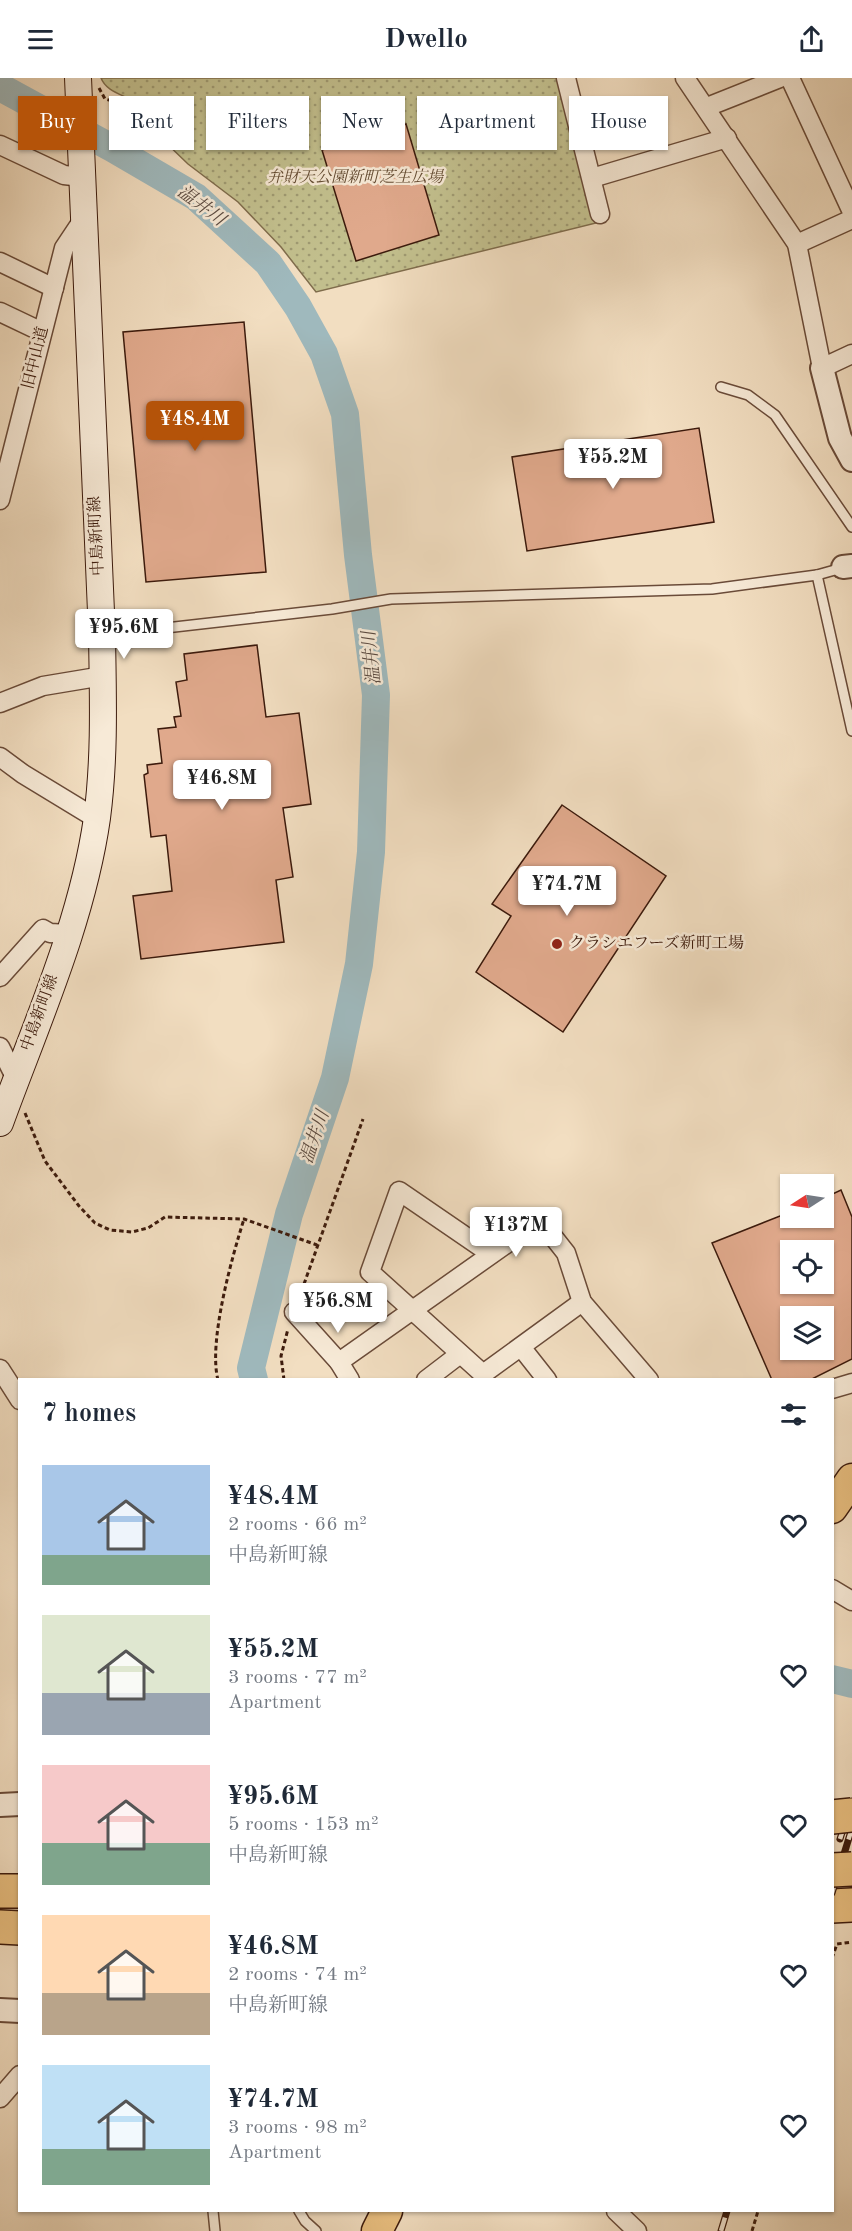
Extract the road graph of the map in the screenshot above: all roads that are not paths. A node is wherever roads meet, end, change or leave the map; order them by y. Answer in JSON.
{"nodes":[{"id":1,"x":566,"y":78,"type":"edge"},
{"id":2,"x":685,"y":78,"type":"edge"},
{"id":3,"x":780,"y":78,"type":"edge"},
{"id":4,"x":790,"y":78,"type":"edge"},
{"id":5,"x":87,"y":80,"type":"edge"},
{"id":6,"x":707,"y":107,"type":"junction"},
{"id":7,"x":727,"y":138,"type":"junction"},
{"id":8,"x":0,"y":145,"type":"edge"},
{"id":9,"x":82,"y":171,"type":"junction"},
{"id":10,"x":592,"y":178,"type":"junction"},
{"id":11,"x":852,"y":212,"type":"edge"},
{"id":12,"x":600,"y":214,"type":"dead end"},
{"id":13,"x":852,"y":219,"type":"edge"},
{"id":14,"x":82,"y":220,"type":"junction"},
{"id":15,"x":797,"y":244,"type":"junction"},
{"id":16,"x":0,"y":262,"type":"edge"},
{"id":17,"x":54,"y":288,"type":"junction"},
{"id":18,"x":0,"y":312,"type":"edge"},
{"id":19,"x":42,"y":332,"type":"junction"},
{"id":20,"x":852,"y":354,"type":"edge"},
{"id":21,"x":822,"y":369,"type":"junction"},
{"id":22,"x":722,"y":387,"type":"dead end"},
{"id":23,"x":852,"y":460,"type":"edge"},
{"id":24,"x":0,"y":500,"type":"edge"},
{"id":25,"x":852,"y":527,"type":"edge"},
{"id":26,"x":848,"y":567,"type":"edge"},
{"id":27,"x":817,"y":575,"type":"junction"},
{"id":28,"x":102,"y":635,"type":"junction"},
{"id":29,"x":103,"y":676,"type":"junction"},
{"id":30,"x":0,"y":704,"type":"edge"},
{"id":31,"x":852,"y":731,"type":"edge"},
{"id":32,"x":0,"y":757,"type":"edge"},
{"id":33,"x":97,"y":819,"type":"junction"},
{"id":34,"x":68,"y":934,"type":"junction"},
{"id":35,"x":7,"y":955,"type":"edge"},
{"id":36,"x":0,"y":977,"type":"edge"},
{"id":37,"x":0,"y":1047,"type":"edge"},
{"id":38,"x":16,"y":1079,"type":"junction"},
{"id":39,"x":0,"y":1123,"type":"edge"},
{"id":40,"x":491,"y":1254,"type":"junction"},
{"id":41,"x":582,"y":1302,"type":"junction"},
{"id":42,"x":411,"y":1310,"type":"junction"},
{"id":43,"x":294,"y":1312,"type":"road end"},
{"id":44,"x":521,"y":1347,"type":"junction"},
{"id":45,"x":460,"y":1354,"type":"junction"},
{"id":46,"x":339,"y":1362,"type":"junction"},
{"id":47,"x":0,"y":1369,"type":"edge"},
{"id":48,"x":349,"y":1378,"type":"edge"},
{"id":49,"x":429,"y":1378,"type":"edge"},
{"id":50,"x":545,"y":1378,"type":"edge"},
{"id":51,"x":647,"y":1378,"type":"edge"},
{"id":52,"x":852,"y":1383,"type":"edge"},
{"id":53,"x":834,"y":1388,"type":"edge"},
{"id":54,"x":18,"y":1397,"type":"edge"},
{"id":55,"x":852,"y":1479,"type":"edge"},
{"id":56,"x":834,"y":1505,"type":"edge"},
{"id":57,"x":834,"y":1590,"type":"edge"},
{"id":58,"x":852,"y":1601,"type":"edge"},
{"id":59,"x":18,"y":1804,"type":"edge"},
{"id":60,"x":0,"y":1805,"type":"edge"},
{"id":61,"x":852,"y":1815,"type":"edge"},
{"id":62,"x":834,"y":1817,"type":"edge"},
{"id":63,"x":852,"y":1869,"type":"edge"},
{"id":64,"x":834,"y":1870,"type":"edge"},
{"id":65,"x":0,"y":1875,"type":"edge"},
{"id":66,"x":18,"y":1875,"type":"edge"},
{"id":67,"x":0,"y":1891,"type":"edge"},
{"id":68,"x":18,"y":1891,"type":"edge"},
{"id":69,"x":852,"y":1905,"type":"edge"},
{"id":70,"x":834,"y":1906,"type":"edge"},
{"id":71,"x":852,"y":1913,"type":"edge"},
{"id":72,"x":834,"y":1914,"type":"edge"},
{"id":73,"x":0,"y":1928,"type":"edge"},
{"id":74,"x":18,"y":1928,"type":"edge"},
{"id":75,"x":0,"y":2010,"type":"edge"},
{"id":76,"x":18,"y":2011,"type":"edge"},
{"id":77,"x":18,"y":2077,"type":"edge"},
{"id":78,"x":0,"y":2098,"type":"edge"},
{"id":79,"x":213,"y":2212,"type":"edge"},
{"id":80,"x":300,"y":2212,"type":"edge"},
{"id":81,"x":386,"y":2212,"type":"edge"},
{"id":82,"x":617,"y":2212,"type":"edge"},
{"id":83,"x":215,"y":2231,"type":"edge"},
{"id":84,"x":315,"y":2231,"type":"edge"},
{"id":85,"x":377,"y":2231,"type":"edge"},
{"id":86,"x":638,"y":2231,"type":"edge"}],
"edges":[{"from":1,"to":10,"type":"street"},
{"from":2,"to":6,"type":"street"},
{"from":3,"to":6,"type":"street"},
{"from":4,"to":11,"type":"street"},
{"from":5,"to":9,"type":"main road","name":"中島新町線"},
{"from":6,"to":7,"type":"street"},
{"from":7,"to":10,"type":"street"},
{"from":7,"to":15,"type":"street"},
{"from":8,"to":9,"type":"street"},
{"from":9,"to":14,"type":"main road","name":"中島新町線"},
{"from":10,"to":12,"type":"street"},
{"from":13,"to":15,"type":"street"},
{"from":14,"to":17,"type":"street","name":"旧中山道"},
{"from":14,"to":28,"type":"main road","name":"中島新町線"},
{"from":15,"to":21,"type":"street"},
{"from":16,"to":17,"type":"street"},
{"from":17,"to":19,"type":"street","name":"旧中山道"},
{"from":18,"to":19,"type":"street"},
{"from":19,"to":24,"type":"street","name":"旧中山道"},
{"from":20,"to":21,"type":"street"},
{"from":21,"to":23,"type":"street"},
{"from":22,"to":25,"type":"lane"},
{"from":26,"to":27,"type":"lane"},
{"from":27,"to":28,"type":"lane"},
{"from":27,"to":31,"type":"lane"},
{"from":28,"to":29,"type":"main road","name":"中島新町線"},
{"from":29,"to":30,"type":"street"},
{"from":29,"to":33,"type":"main road","name":"中島新町線"},
{"from":32,"to":33,"type":"street"},
{"from":33,"to":34,"type":"main road","name":"中島新町線"},
{"from":34,"to":35,"type":"street"},
{"from":34,"to":38,"type":"main road","name":"中島新町線"},
{"from":35,"to":36,"type":"street"},
{"from":37,"to":38,"type":"street"},
{"from":38,"to":39,"type":"main road","name":"中島新町線"},
{"from":40,"to":41,"type":"street"},
{"from":40,"to":42,"type":"street"},
{"from":40,"to":42,"type":"street"},
{"from":41,"to":44,"type":"street"},
{"from":41,"to":51,"type":"street"},
{"from":42,"to":45,"type":"street"},
{"from":42,"to":46,"type":"street"},
{"from":43,"to":46,"type":"street"},
{"from":44,"to":45,"type":"street"},
{"from":44,"to":50,"type":"street"},
{"from":45,"to":49,"type":"street"},
{"from":46,"to":48,"type":"street"},
{"from":47,"to":54,"type":"street"},
{"from":52,"to":53,"type":"street"},
{"from":55,"to":56,"type":"highway"},
{"from":57,"to":58,"type":"street"},
{"from":59,"to":60,"type":"street"},
{"from":61,"to":62,"type":"highway","bridge":true},
{"from":63,"to":64,"type":"highway","bridge":true},
{"from":65,"to":66,"type":"highway"},
{"from":67,"to":68,"type":"highway"},
{"from":69,"to":70,"type":"highway"},
{"from":71,"to":72,"type":"highway"},
{"from":73,"to":74,"type":"highway"},
{"from":75,"to":76,"type":"street"},
{"from":77,"to":78,"type":"street"},
{"from":79,"to":83,"type":"lane"},
{"from":80,"to":84,"type":"lane"},
{"from":81,"to":85,"type":"highway"},
{"from":82,"to":86,"type":"street"}]}
